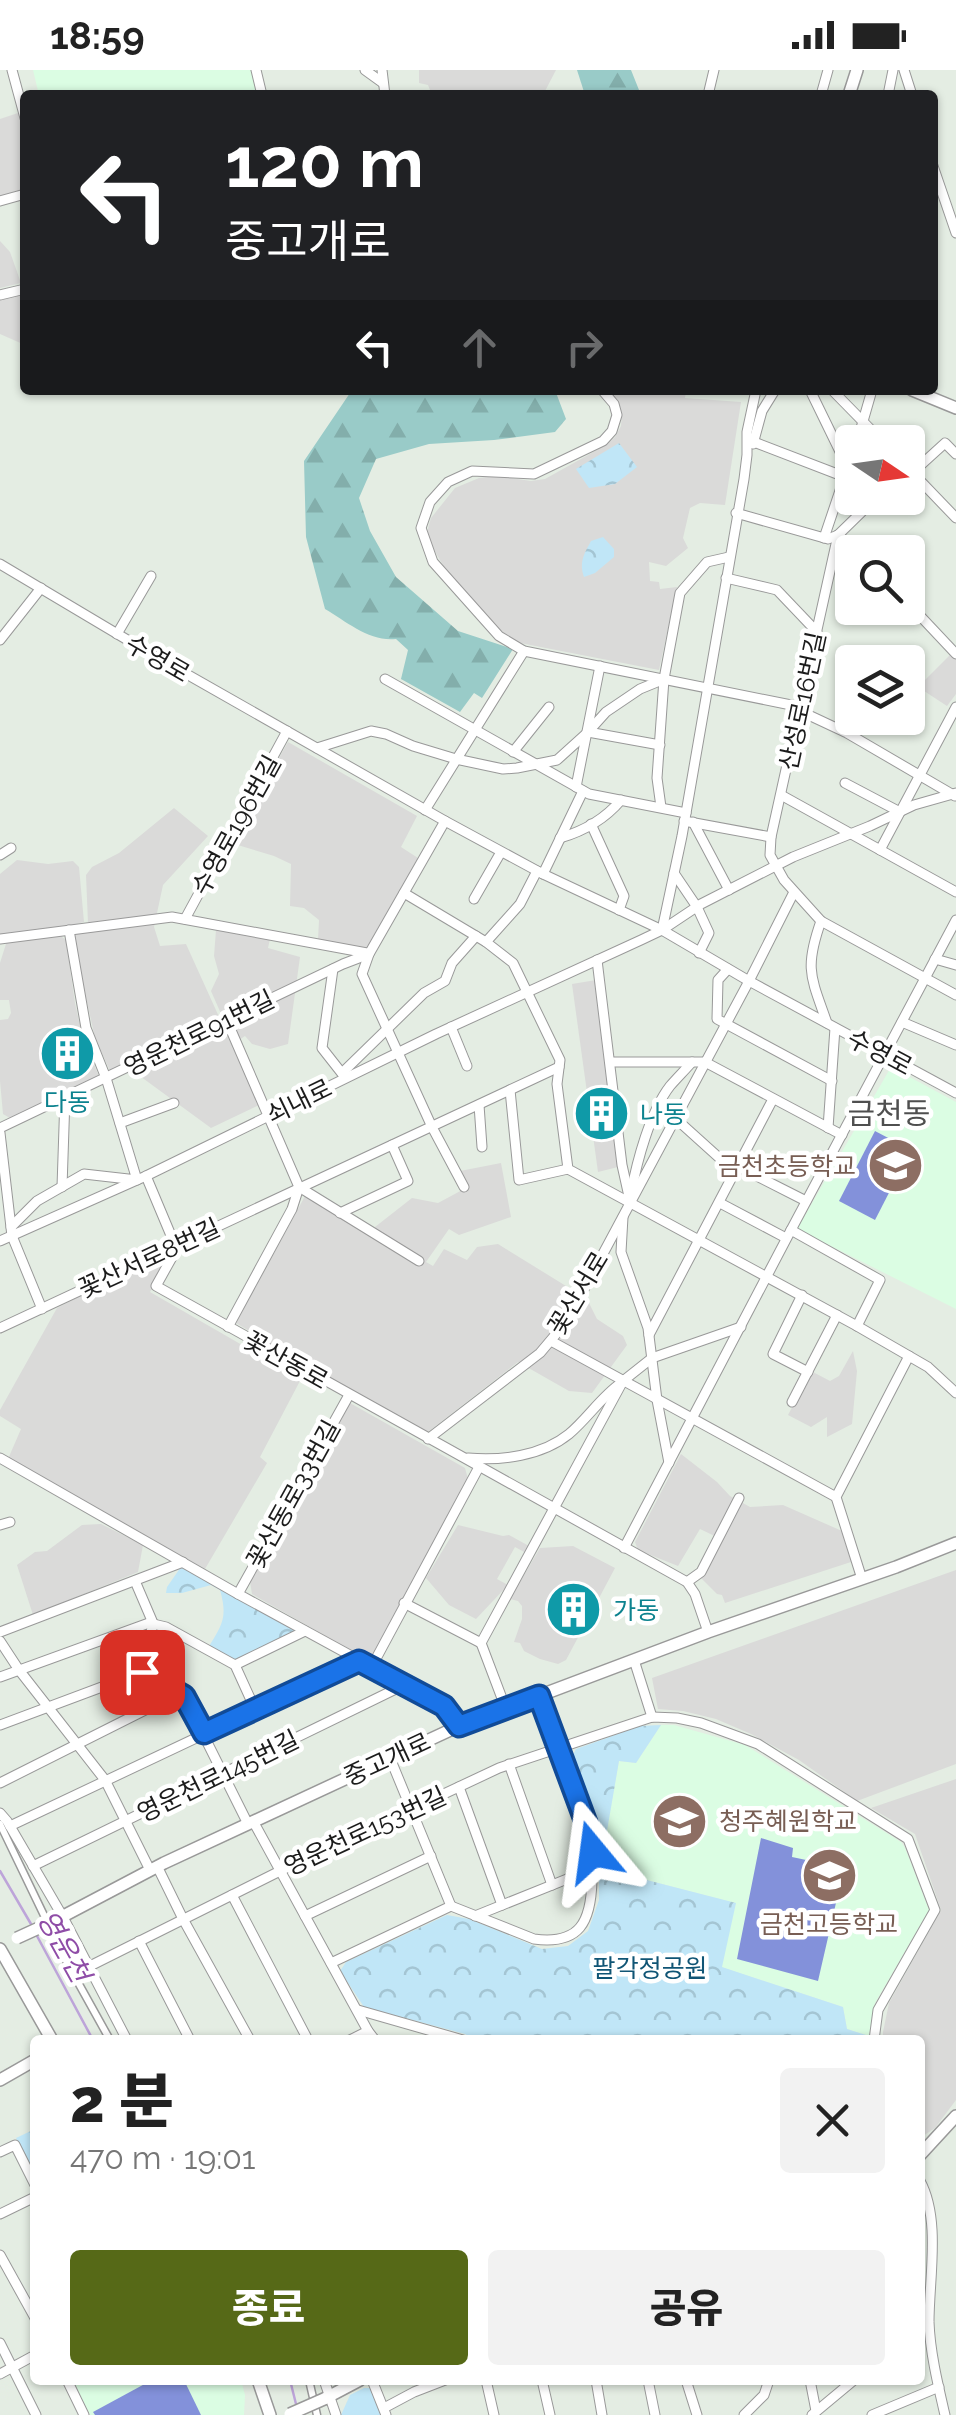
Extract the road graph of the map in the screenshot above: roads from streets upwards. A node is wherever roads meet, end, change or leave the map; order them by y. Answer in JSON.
{"nodes":[{"id":1,"x":12,"y":70,"type":"edge"},
{"id":2,"x":366,"y":70,"type":"edge"},
{"id":3,"x":382,"y":70,"type":"edge"},
{"id":4,"x":383,"y":83,"type":"junction"},
{"id":5,"x":384,"y":90,"type":"edge"},
{"id":6,"x":20,"y":100,"type":"edge"},
{"id":7,"x":938,"y":181,"type":"edge"},
{"id":8,"x":941,"y":190,"type":"junction"},
{"id":9,"x":956,"y":193,"type":"edge"},
{"id":10,"x":956,"y":233,"type":"edge"},
{"id":11,"x":606,"y":395,"type":"edge"},
{"id":12,"x":755,"y":395,"type":"edge"},
{"id":13,"x":771,"y":395,"type":"edge"},
{"id":14,"x":812,"y":395,"type":"edge"},
{"id":15,"x":837,"y":395,"type":"edge"},
{"id":16,"x":871,"y":395,"type":"edge"},
{"id":17,"x":924,"y":395,"type":"edge"},
{"id":18,"x":956,"y":408,"type":"edge"},
{"id":19,"x":864,"y":423,"type":"joint"},
{"id":20,"x":754,"y":442,"type":"junction"},
{"id":21,"x":835,"y":447,"type":"edge"},
{"id":22,"x":956,"y":454,"type":"edge"},
{"id":23,"x":747,"y":455,"type":"junction"},
{"id":24,"x":925,"y":459,"type":"edge"},
{"id":25,"x":835,"y":468,"type":"edge"},
{"id":26,"x":925,"y":486,"type":"edge"},
{"id":27,"x":835,"y":505,"type":"edge"},
{"id":28,"x":736,"y":513,"type":"junction"},
{"id":29,"x":859,"y":515,"type":"edge"},
{"id":30,"x":956,"y":518,"type":"edge"},
{"id":31,"x":838,"y":535,"type":"edge"},
{"id":32,"x":835,"y":536,"type":"edge"},
{"id":33,"x":824,"y":538,"type":"junction"},
{"id":34,"x":835,"y":549,"type":"edge"},
{"id":35,"x":729,"y":558,"type":"junction"},
{"id":36,"x":0,"y":564,"type":"edge"},
{"id":37,"x":151,"y":576,"type":"dead end"},
{"id":38,"x":726,"y":578,"type":"junction"},
{"id":39,"x":40,"y":588,"type":"junction"},
{"id":40,"x":925,"y":622,"type":"edge"},
{"id":41,"x":817,"y":632,"type":"junction"},
{"id":42,"x":117,"y":634,"type":"junction"},
{"id":43,"x":0,"y":640,"type":"edge"},
{"id":44,"x":524,"y":650,"type":"junction"},
{"id":45,"x":956,"y":654,"type":"edge"},
{"id":46,"x":600,"y":666,"type":"junction"},
{"id":47,"x":384,"y":679,"type":"dead end"},
{"id":48,"x":664,"y":679,"type":"junction"},
{"id":49,"x":708,"y":688,"type":"junction"},
{"id":50,"x":549,"y":707,"type":"dead end"},
{"id":51,"x":956,"y":707,"type":"edge"},
{"id":52,"x":800,"y":709,"type":"junction"},
{"id":53,"x":474,"y":730,"type":"junction"},
{"id":54,"x":288,"y":731,"type":"junction"},
{"id":55,"x":588,"y":732,"type":"junction"},
{"id":56,"x":660,"y":745,"type":"junction"},
{"id":57,"x":317,"y":748,"type":"junction"},
{"id":58,"x":512,"y":752,"type":"junction"},
{"id":59,"x":456,"y":758,"type":"junction"},
{"id":60,"x":535,"y":764,"type":"junction"},
{"id":61,"x":919,"y":775,"type":"junction"},
{"id":62,"x":845,"y":783,"type":"dead end"},
{"id":63,"x":580,"y":789,"type":"junction"},
{"id":64,"x":781,"y":795,"type":"junction"},
{"id":65,"x":955,"y":795,"type":"edge"},
{"id":66,"x":621,"y":800,"type":"junction"},
{"id":67,"x":661,"y":807,"type":"junction"},
{"id":68,"x":424,"y":810,"type":"junction"},
{"id":69,"x":900,"y":812,"type":"junction"},
{"id":70,"x":688,"y":819,"type":"junction"},
{"id":71,"x":445,"y":821,"type":"junction"},
{"id":72,"x":591,"y":824,"type":"junction"},
{"id":73,"x":850,"y":833,"type":"junction"},
{"id":74,"x":771,"y":837,"type":"junction"},
{"id":75,"x":560,"y":838,"type":"junction"},
{"id":76,"x":11,"y":848,"type":"dead end"},
{"id":77,"x":880,"y":850,"type":"junction"},
{"id":78,"x":501,"y":852,"type":"junction"},
{"id":79,"x":0,"y":855,"type":"edge"},
{"id":80,"x":777,"y":866,"type":"junction"},
{"id":81,"x":540,"y":872,"type":"junction"},
{"id":82,"x":674,"y":873,"type":"junction"},
{"id":83,"x":728,"y":890,"type":"junction"},
{"id":84,"x":794,"y":892,"type":"junction"},
{"id":85,"x":956,"y":892,"type":"edge"},
{"id":86,"x":404,"y":893,"type":"junction"},
{"id":87,"x":474,"y":899,"type":"dead end"},
{"id":88,"x":697,"y":906,"type":"junction"},
{"id":89,"x":619,"y":910,"type":"junction"},
{"id":90,"x":185,"y":919,"type":"junction"},
{"id":91,"x":821,"y":920,"type":"junction"},
{"id":92,"x":956,"y":920,"type":"edge"},
{"id":93,"x":69,"y":930,"type":"junction"},
{"id":94,"x":662,"y":930,"type":"junction"},
{"id":95,"x":476,"y":936,"type":"junction"},
{"id":96,"x":0,"y":940,"type":"edge"},
{"id":97,"x":486,"y":942,"type":"junction"},
{"id":98,"x":700,"y":953,"type":"junction"},
{"id":99,"x":368,"y":954,"type":"junction"},
{"id":100,"x":597,"y":960,"type":"junction"},
{"id":101,"x":935,"y":960,"type":"junction"},
{"id":102,"x":956,"y":965,"type":"edge"},
{"id":103,"x":333,"y":969,"type":"junction"},
{"id":104,"x":728,"y":969,"type":"junction"},
{"id":105,"x":925,"y":978,"type":"junction"},
{"id":106,"x":749,"y":982,"type":"junction"},
{"id":107,"x":528,"y":992,"type":"junction"},
{"id":108,"x":956,"y":995,"type":"edge"},
{"id":109,"x":227,"y":1021,"type":"junction"},
{"id":110,"x":902,"y":1022,"type":"junction"},
{"id":111,"x":725,"y":1026,"type":"junction"},
{"id":112,"x":831,"y":1026,"type":"junction"},
{"id":113,"x":451,"y":1027,"type":"junction"},
{"id":114,"x":387,"y":1030,"type":"junction"},
{"id":115,"x":956,"y":1045,"type":"edge"},
{"id":116,"x":397,"y":1053,"type":"junction"},
{"id":117,"x":885,"y":1055,"type":"junction"},
{"id":118,"x":610,"y":1062,"type":"junction"},
{"id":119,"x":692,"y":1062,"type":"junction"},
{"id":120,"x":705,"y":1062,"type":"junction"},
{"id":121,"x":467,"y":1066,"type":"dead end"},
{"id":122,"x":559,"y":1067,"type":"junction"},
{"id":123,"x":344,"y":1076,"type":"junction"},
{"id":124,"x":106,"y":1078,"type":"junction"},
{"id":125,"x":832,"y":1081,"type":"junction"},
{"id":126,"x":510,"y":1090,"type":"junction"},
{"id":127,"x":956,"y":1093,"type":"edge"},
{"id":128,"x":65,"y":1097,"type":"junction"},
{"id":129,"x":773,"y":1099,"type":"junction"},
{"id":130,"x":174,"y":1104,"type":"dead end"},
{"id":131,"x":479,"y":1104,"type":"junction"},
{"id":132,"x":269,"y":1116,"type":"junction"},
{"id":133,"x":674,"y":1118,"type":"junction"},
{"id":134,"x":120,"y":1123,"type":"junction"},
{"id":135,"x":432,"y":1127,"type":"junction"},
{"id":136,"x":828,"y":1128,"type":"junction"},
{"id":137,"x":0,"y":1131,"type":"edge"},
{"id":138,"x":842,"y":1135,"type":"junction"},
{"id":139,"x":392,"y":1145,"type":"junction"},
{"id":140,"x":482,"y":1146,"type":"dead end"},
{"id":141,"x":568,"y":1169,"type":"junction"},
{"id":142,"x":737,"y":1170,"type":"junction"},
{"id":143,"x":142,"y":1178,"type":"junction"},
{"id":144,"x":62,"y":1187,"type":"junction"},
{"id":145,"x":299,"y":1187,"type":"junction"},
{"id":146,"x":464,"y":1187,"type":"dead end"},
{"id":147,"x":630,"y":1201,"type":"junction"},
{"id":148,"x":806,"y":1201,"type":"junction"},
{"id":149,"x":720,"y":1203,"type":"junction"},
{"id":150,"x":624,"y":1212,"type":"junction"},
{"id":151,"x":340,"y":1213,"type":"junction"},
{"id":152,"x":12,"y":1232,"type":"junction"},
{"id":153,"x":788,"y":1234,"type":"junction"},
{"id":154,"x":700,"y":1239,"type":"junction"},
{"id":155,"x":0,"y":1242,"type":"edge"},
{"id":156,"x":178,"y":1244,"type":"junction"},
{"id":157,"x":419,"y":1260,"type":"dead end"},
{"id":158,"x":768,"y":1276,"type":"junction"},
{"id":159,"x":802,"y":1295,"type":"junction"},
{"id":160,"x":42,"y":1308,"type":"junction"},
{"id":161,"x":837,"y":1315,"type":"junction"},
{"id":162,"x":857,"y":1326,"type":"junction"},
{"id":163,"x":228,"y":1327,"type":"junction"},
{"id":164,"x":742,"y":1327,"type":"junction"},
{"id":165,"x":0,"y":1328,"type":"edge"},
{"id":166,"x":648,"y":1335,"type":"junction"},
{"id":167,"x":550,"y":1340,"type":"junction"},
{"id":168,"x":910,"y":1356,"type":"junction"},
{"id":169,"x":652,"y":1358,"type":"junction"},
{"id":170,"x":808,"y":1372,"type":"junction"},
{"id":171,"x":623,"y":1381,"type":"junction"},
{"id":172,"x":956,"y":1393,"type":"edge"},
{"id":173,"x":348,"y":1394,"type":"junction"},
{"id":174,"x":657,"y":1400,"type":"junction"},
{"id":175,"x":792,"y":1402,"type":"dead end"},
{"id":176,"x":692,"y":1420,"type":"junction"},
{"id":177,"x":428,"y":1439,"type":"junction"},
{"id":178,"x":460,"y":1457,"type":"junction"},
{"id":179,"x":0,"y":1458,"type":"edge"},
{"id":180,"x":670,"y":1463,"type":"junction"},
{"id":181,"x":479,"y":1468,"type":"junction"},
{"id":182,"x":836,"y":1496,"type":"junction"},
{"id":183,"x":739,"y":1498,"type":"dead end"},
{"id":184,"x":554,"y":1510,"type":"junction"},
{"id":185,"x":956,"y":1543,"type":"edge"},
{"id":186,"x":624,"y":1548,"type":"junction"},
{"id":187,"x":182,"y":1562,"type":"junction"},
{"id":188,"x":862,"y":1578,"type":"junction"},
{"id":189,"x":135,"y":1580,"type":"junction"},
{"id":190,"x":687,"y":1582,"type":"junction"},
{"id":191,"x":238,"y":1594,"type":"junction"},
{"id":192,"x":404,"y":1603,"type":"junction"},
{"id":193,"x":153,"y":1624,"type":"junction"},
{"id":194,"x":305,"y":1631,"type":"junction"},
{"id":195,"x":0,"y":1632,"type":"edge"},
{"id":196,"x":708,"y":1632,"type":"junction"},
{"id":197,"x":0,"y":1641,"type":"edge"},
{"id":198,"x":481,"y":1643,"type":"junction"},
{"id":199,"x":634,"y":1660,"type":"junction"},
{"id":200,"x":359,"y":1661,"type":"junction"},
{"id":201,"x":235,"y":1665,"type":"junction"},
{"id":202,"x":371,"y":1668,"type":"junction"},
{"id":203,"x":19,"y":1670,"type":"junction"},
{"id":204,"x":142,"y":1672,"type":"junction"},
{"id":205,"x":0,"y":1677,"type":"edge"},
{"id":206,"x":404,"y":1685,"type":"junction"},
{"id":207,"x":179,"y":1693,"type":"junction"},
{"id":208,"x":539,"y":1696,"type":"junction"},
{"id":209,"x":48,"y":1707,"type":"junction"},
{"id":210,"x":255,"y":1709,"type":"junction"},
{"id":211,"x":506,"y":1709,"type":"junction"},
{"id":212,"x":652,"y":1717,"type":"junction"},
{"id":213,"x":0,"y":1725,"type":"edge"},
{"id":214,"x":459,"y":1726,"type":"junction"},
{"id":215,"x":204,"y":1733,"type":"junction"},
{"id":216,"x":78,"y":1744,"type":"junction"},
{"id":217,"x":559,"y":1748,"type":"junction"},
{"id":218,"x":390,"y":1758,"type":"junction"},
{"id":219,"x":509,"y":1764,"type":"junction"},
{"id":220,"x":224,"y":1774,"type":"junction"},
{"id":221,"x":105,"y":1780,"type":"junction"},
{"id":222,"x":0,"y":1783,"type":"edge"},
{"id":223,"x":459,"y":1787,"type":"junction"},
{"id":224,"x":412,"y":1809,"type":"junction"},
{"id":225,"x":0,"y":1813,"type":"edge"},
{"id":226,"x":127,"y":1820,"type":"junction"},
{"id":227,"x":250,"y":1822,"type":"junction"},
{"id":228,"x":5,"y":1825,"type":"edge"},
{"id":229,"x":431,"y":1856,"type":"junction"},
{"id":230,"x":33,"y":1866,"type":"junction"},
{"id":231,"x":154,"y":1868,"type":"junction"},
{"id":232,"x":592,"y":1869,"type":"junction"},
{"id":233,"x":280,"y":1871,"type":"junction"},
{"id":234,"x":552,"y":1885,"type":"junction"},
{"id":235,"x":232,"y":1895,"type":"junction"},
{"id":236,"x":502,"y":1905,"type":"junction"},
{"id":237,"x":451,"y":1906,"type":"junction"},
{"id":238,"x":305,"y":1916,"type":"junction"},
{"id":239,"x":475,"y":1916,"type":"junction"},
{"id":240,"x":58,"y":1920,"type":"junction"},
{"id":241,"x":183,"y":1920,"type":"junction"},
{"id":242,"x":139,"y":1942,"type":"junction"},
{"id":243,"x":0,"y":1948,"type":"edge"},
{"id":244,"x":331,"y":1963,"type":"junction"},
{"id":245,"x":88,"y":1966,"type":"junction"},
{"id":246,"x":358,"y":2010,"type":"junction"},
{"id":247,"x":49,"y":2035,"type":"edge"},
{"id":248,"x":107,"y":2035,"type":"edge"},
{"id":249,"x":125,"y":2035,"type":"edge"},
{"id":250,"x":187,"y":2035,"type":"edge"},
{"id":251,"x":247,"y":2035,"type":"edge"},
{"id":252,"x":305,"y":2035,"type":"edge"},
{"id":253,"x":371,"y":2035,"type":"edge"},
{"id":254,"x":446,"y":2035,"type":"edge"},
{"id":255,"x":875,"y":2035,"type":"edge"},
{"id":256,"x":30,"y":2062,"type":"edge"},
{"id":257,"x":2,"y":2074,"type":"edge"},
{"id":258,"x":956,"y":2116,"type":"edge"},
{"id":259,"x":925,"y":2150,"type":"edge"},
{"id":260,"x":0,"y":2152,"type":"edge"},
{"id":261,"x":30,"y":2174,"type":"edge"},
{"id":262,"x":30,"y":2203,"type":"edge"},
{"id":263,"x":925,"y":2204,"type":"edge"},
{"id":264,"x":0,"y":2214,"type":"edge"},
{"id":265,"x":0,"y":2255,"type":"edge"},
{"id":266,"x":930,"y":2256,"type":"junction"},
{"id":267,"x":925,"y":2258,"type":"edge"},
{"id":268,"x":30,"y":2309,"type":"edge"},
{"id":269,"x":925,"y":2329,"type":"edge"},
{"id":270,"x":0,"y":2344,"type":"edge"},
{"id":271,"x":30,"y":2358,"type":"edge"},
{"id":272,"x":12,"y":2367,"type":"junction"},
{"id":273,"x":0,"y":2374,"type":"edge"},
{"id":274,"x":69,"y":2385,"type":"edge"},
{"id":275,"x":260,"y":2385,"type":"edge"},
{"id":276,"x":310,"y":2385,"type":"edge"},
{"id":277,"x":325,"y":2385,"type":"edge"},
{"id":278,"x":350,"y":2385,"type":"edge"},
{"id":279,"x":374,"y":2385,"type":"edge"},
{"id":280,"x":432,"y":2385,"type":"edge"},
{"id":281,"x":487,"y":2385,"type":"edge"},
{"id":282,"x":543,"y":2385,"type":"edge"},
{"id":283,"x":597,"y":2385,"type":"edge"},
{"id":284,"x":649,"y":2385,"type":"edge"},
{"id":285,"x":687,"y":2385,"type":"edge"},
{"id":286,"x":767,"y":2385,"type":"edge"},
{"id":287,"x":811,"y":2385,"type":"edge"},
{"id":288,"x":848,"y":2385,"type":"edge"},
{"id":289,"x":939,"y":2387,"type":"junction"},
{"id":290,"x":327,"y":2396,"type":"junction"},
{"id":291,"x":385,"y":2411,"type":"edge"},
{"id":292,"x":814,"y":2413,"type":"edge"},
{"id":293,"x":33,"y":2414,"type":"edge"},
{"id":294,"x":877,"y":2414,"type":"edge"},
{"id":295,"x":84,"y":2415,"type":"edge"},
{"id":296,"x":270,"y":2415,"type":"edge"},
{"id":297,"x":289,"y":2415,"type":"edge"},
{"id":298,"x":317,"y":2415,"type":"edge"},
{"id":299,"x":336,"y":2415,"type":"edge"},
{"id":300,"x":494,"y":2415,"type":"edge"},
{"id":301,"x":550,"y":2415,"type":"edge"},
{"id":302,"x":602,"y":2415,"type":"edge"},
{"id":303,"x":655,"y":2415,"type":"edge"},
{"id":304,"x":696,"y":2415,"type":"edge"},
{"id":305,"x":744,"y":2415,"type":"edge"},
{"id":306,"x":945,"y":2415,"type":"edge"}],
"edges":[{"from":1,"to":6,"type":"street"},
{"from":2,"to":4,"type":"street"},
{"from":3,"to":4,"type":"street"},
{"from":4,"to":5,"type":"street"},
{"from":7,"to":8,"type":"street"},
{"from":8,"to":9,"type":"street"},
{"from":8,"to":10,"type":"street"},
{"from":11,"to":44,"type":"street"},
{"from":12,"to":23,"type":"street"},
{"from":13,"to":20,"type":"street"},
{"from":14,"to":21,"type":"street"},
{"from":15,"to":19,"type":"street"},
{"from":16,"to":19,"type":"street"},
{"from":17,"to":18,"type":"street"},
{"from":20,"to":23,"type":"street"},
{"from":20,"to":25,"type":"street"},
{"from":22,"to":24,"type":"street"},
{"from":23,"to":28,"type":"street"},
{"from":26,"to":30,"type":"street"},
{"from":27,"to":33,"type":"street"},
{"from":28,"to":33,"type":"street"},
{"from":28,"to":35,"type":"street"},
{"from":29,"to":31,"type":"street"},
{"from":32,"to":33,"type":"street"},
{"from":34,"to":41,"type":"street","name":"산성로16번길"},
{"from":35,"to":38,"type":"street"},
{"from":35,"to":48,"type":"street"},
{"from":36,"to":39,"type":"street","name":"수영로"},
{"from":37,"to":42,"type":"street"},
{"from":38,"to":41,"type":"street"},
{"from":38,"to":49,"type":"street"},
{"from":39,"to":42,"type":"street","name":"수영로"},
{"from":39,"to":43,"type":"street"},
{"from":40,"to":45,"type":"street"},
{"from":41,"to":52,"type":"street","name":"산성로16번길"},
{"from":42,"to":54,"type":"street","name":"수영로"},
{"from":44,"to":46,"type":"street"},
{"from":44,"to":53,"type":"street"},
{"from":46,"to":48,"type":"street"},
{"from":46,"to":55,"type":"street"},
{"from":47,"to":53,"type":"street"},
{"from":48,"to":49,"type":"street"},
{"from":48,"to":55,"type":"street"},
{"from":48,"to":56,"type":"street"},
{"from":49,"to":52,"type":"street"},
{"from":49,"to":70,"type":"street"},
{"from":50,"to":58,"type":"street"},
{"from":51,"to":61,"type":"street"},
{"from":52,"to":61,"type":"street"},
{"from":52,"to":64,"type":"street","name":"산성로16번길"},
{"from":53,"to":58,"type":"street"},
{"from":53,"to":59,"type":"street"},
{"from":54,"to":57,"type":"street","name":"수영로"},
{"from":54,"to":90,"type":"street","name":"수영로196번길"},
{"from":55,"to":56,"type":"street"},
{"from":55,"to":60,"type":"street"},
{"from":55,"to":63,"type":"street"},
{"from":56,"to":67,"type":"street"},
{"from":57,"to":59,"type":"street"},
{"from":57,"to":68,"type":"street","name":"수영로"},
{"from":58,"to":60,"type":"street"},
{"from":59,"to":60,"type":"street"},
{"from":59,"to":68,"type":"street"},
{"from":60,"to":63,"type":"street"},
{"from":61,"to":65,"type":"street"},
{"from":61,"to":69,"type":"street"},
{"from":62,"to":69,"type":"street"},
{"from":63,"to":66,"type":"street"},
{"from":63,"to":75,"type":"street"},
{"from":64,"to":73,"type":"street"},
{"from":64,"to":74,"type":"street","name":"산성로16번길"},
{"from":65,"to":69,"type":"street","name":"쇠내로"},
{"from":66,"to":67,"type":"street"},
{"from":66,"to":72,"type":"street"},
{"from":67,"to":70,"type":"street"},
{"from":68,"to":71,"type":"street","name":"수영로"},
{"from":69,"to":73,"type":"street","name":"쇠내로"},
{"from":69,"to":77,"type":"street"},
{"from":70,"to":74,"type":"street"},
{"from":70,"to":82,"type":"street"},
{"from":70,"to":83,"type":"street"},
{"from":71,"to":78,"type":"street","name":"수영로"},
{"from":71,"to":86,"type":"street"},
{"from":72,"to":75,"type":"street"},
{"from":72,"to":89,"type":"street"},
{"from":73,"to":77,"type":"street"},
{"from":73,"to":80,"type":"street","name":"쇠내로"},
{"from":74,"to":80,"type":"street","name":"산성로16번길"},
{"from":75,"to":81,"type":"street"},
{"from":76,"to":79,"type":"street"},
{"from":77,"to":85,"type":"street"},
{"from":78,"to":81,"type":"street","name":"수영로"},
{"from":78,"to":87,"type":"street"},
{"from":80,"to":83,"type":"street","name":"쇠내로"},
{"from":80,"to":84,"type":"street"},
{"from":81,"to":89,"type":"street","name":"수영로"},
{"from":81,"to":97,"type":"street"},
{"from":82,"to":88,"type":"street"},
{"from":82,"to":94,"type":"street"},
{"from":83,"to":88,"type":"street","name":"쇠내로"},
{"from":84,"to":91,"type":"street"},
{"from":84,"to":106,"type":"street","name":"꽃산서로"},
{"from":86,"to":95,"type":"street"},
{"from":86,"to":99,"type":"street"},
{"from":88,"to":94,"type":"street","name":"쇠내로"},
{"from":88,"to":98,"type":"street"},
{"from":89,"to":94,"type":"street","name":"수영로"},
{"from":90,"to":93,"type":"street"},
{"from":90,"to":99,"type":"street"},
{"from":91,"to":105,"type":"street"},
{"from":91,"to":112,"type":"street"},
{"from":92,"to":101,"type":"street"},
{"from":93,"to":96,"type":"street"},
{"from":93,"to":124,"type":"street"},
{"from":94,"to":98,"type":"street","name":"수영로"},
{"from":94,"to":100,"type":"street","name":"쇠내로"},
{"from":95,"to":97,"type":"street"},
{"from":95,"to":114,"type":"street"},
{"from":97,"to":107,"type":"street"},
{"from":98,"to":104,"type":"street","name":"수영로"},
{"from":99,"to":103,"type":"street","name":"영운천로91번길"},
{"from":99,"to":114,"type":"street"},
{"from":100,"to":107,"type":"street","name":"쇠내로"},
{"from":100,"to":118,"type":"street"},
{"from":101,"to":102,"type":"street"},
{"from":101,"to":105,"type":"street"},
{"from":103,"to":109,"type":"street","name":"영운천로91번길"},
{"from":103,"to":123,"type":"street"},
{"from":104,"to":106,"type":"street","name":"수영로"},
{"from":104,"to":111,"type":"street"},
{"from":105,"to":108,"type":"street"},
{"from":105,"to":110,"type":"street"},
{"from":106,"to":111,"type":"street","name":"꽃산서로"},
{"from":106,"to":112,"type":"street","name":"수영로"},
{"from":107,"to":113,"type":"street","name":"쇠내로"},
{"from":107,"to":122,"type":"street"},
{"from":109,"to":124,"type":"street","name":"영운천로91번길"},
{"from":109,"to":132,"type":"street"},
{"from":110,"to":115,"type":"street"},
{"from":110,"to":117,"type":"street"},
{"from":111,"to":120,"type":"street","name":"꽃산서로"},
{"from":111,"to":125,"type":"street"},
{"from":112,"to":117,"type":"street","name":"수영로"},
{"from":112,"to":125,"type":"street"},
{"from":113,"to":116,"type":"street","name":"쇠내로"},
{"from":113,"to":121,"type":"street"},
{"from":114,"to":116,"type":"street"},
{"from":114,"to":123,"type":"street"},
{"from":116,"to":123,"type":"street","name":"쇠내로"},
{"from":116,"to":135,"type":"street"},
{"from":117,"to":127,"type":"street","name":"수영로"},
{"from":117,"to":138,"type":"street"},
{"from":118,"to":119,"type":"street"},
{"from":118,"to":147,"type":"street"},
{"from":119,"to":120,"type":"street"},
{"from":119,"to":147,"type":"street"},
{"from":120,"to":129,"type":"street"},
{"from":120,"to":133,"type":"street","name":"꽃산서로"},
{"from":122,"to":126,"type":"street","name":"꽃산서로8번길"},
{"from":122,"to":141,"type":"street"},
{"from":123,"to":132,"type":"street","name":"쇠내로"},
{"from":124,"to":128,"type":"street","name":"영운천로91번길"},
{"from":124,"to":134,"type":"street"},
{"from":125,"to":136,"type":"street"},
{"from":126,"to":131,"type":"street","name":"꽃산서로8번길"},
{"from":126,"to":141,"type":"street"},
{"from":128,"to":137,"type":"street","name":"영운천로91번길"},
{"from":128,"to":144,"type":"street"},
{"from":129,"to":136,"type":"street"},
{"from":129,"to":142,"type":"street"},
{"from":130,"to":134,"type":"street"},
{"from":131,"to":135,"type":"street","name":"꽃산서로8번길"},
{"from":131,"to":140,"type":"street"},
{"from":132,"to":143,"type":"street","name":"쇠내로"},
{"from":132,"to":145,"type":"street"},
{"from":133,"to":142,"type":"street"},
{"from":133,"to":147,"type":"street","name":"꽃산서로"},
{"from":134,"to":143,"type":"street"},
{"from":135,"to":139,"type":"street","name":"꽃산서로8번길"},
{"from":135,"to":146,"type":"street"},
{"from":136,"to":138,"type":"street"},
{"from":137,"to":152,"type":"street"},
{"from":138,"to":148,"type":"street"},
{"from":139,"to":145,"type":"street","name":"꽃산서로8번길"},
{"from":139,"to":151,"type":"street"},
{"from":141,"to":147,"type":"street"},
{"from":142,"to":148,"type":"street"},
{"from":142,"to":149,"type":"street"},
{"from":143,"to":144,"type":"street"},
{"from":143,"to":152,"type":"street","name":"쇠내로"},
{"from":143,"to":156,"type":"street"},
{"from":144,"to":152,"type":"street"},
{"from":145,"to":151,"type":"street"},
{"from":145,"to":156,"type":"street","name":"꽃산서로8번길"},
{"from":145,"to":163,"type":"street"},
{"from":147,"to":150,"type":"street","name":"꽃산서로"},
{"from":147,"to":154,"type":"street"},
{"from":148,"to":153,"type":"street"},
{"from":149,"to":153,"type":"street"},
{"from":149,"to":154,"type":"street"},
{"from":150,"to":166,"type":"street","name":"꽃산서로"},
{"from":150,"to":167,"type":"street","name":"꽃산서로"},
{"from":151,"to":157,"type":"street"},
{"from":152,"to":155,"type":"street","name":"쇠내로"},
{"from":152,"to":160,"type":"street"},
{"from":153,"to":158,"type":"street"},
{"from":153,"to":162,"type":"street"},
{"from":154,"to":158,"type":"street"},
{"from":154,"to":166,"type":"street"},
{"from":156,"to":160,"type":"street","name":"꽃산서로8번길"},
{"from":156,"to":163,"type":"street","name":"꽃산동로"},
{"from":158,"to":159,"type":"street"},
{"from":158,"to":164,"type":"street"},
{"from":159,"to":161,"type":"street"},
{"from":159,"to":170,"type":"street"},
{"from":160,"to":165,"type":"street","name":"꽃산서로8번길"},
{"from":161,"to":162,"type":"street"},
{"from":161,"to":170,"type":"street"},
{"from":162,"to":168,"type":"street"},
{"from":163,"to":173,"type":"street","name":"꽃산동로"},
{"from":164,"to":169,"type":"street"},
{"from":164,"to":176,"type":"street"},
{"from":166,"to":169,"type":"street","name":"꽃산서로"},
{"from":167,"to":171,"type":"street"},
{"from":167,"to":177,"type":"street","name":"꽃산서로"},
{"from":168,"to":172,"type":"street"},
{"from":168,"to":182,"type":"street"},
{"from":169,"to":171,"type":"street"},
{"from":169,"to":174,"type":"street","name":"꽃산서로"},
{"from":170,"to":175,"type":"street"},
{"from":171,"to":174,"type":"street"},
{"from":171,"to":178,"type":"street"},
{"from":171,"to":184,"type":"street"},
{"from":173,"to":177,"type":"street","name":"꽃산동로"},
{"from":173,"to":191,"type":"street","name":"꽃산동로33번길"},
{"from":174,"to":176,"type":"street"},
{"from":174,"to":180,"type":"street","name":"꽃산서로"},
{"from":176,"to":180,"type":"street"},
{"from":176,"to":182,"type":"street"},
{"from":177,"to":178,"type":"street","name":"꽃산동로"},
{"from":178,"to":181,"type":"street","name":"꽃산동로"},
{"from":179,"to":187,"type":"street"},
{"from":180,"to":186,"type":"street"},
{"from":181,"to":184,"type":"street","name":"꽃산동로"},
{"from":181,"to":192,"type":"street"},
{"from":182,"to":188,"type":"street"},
{"from":183,"to":190,"type":"street"},
{"from":184,"to":186,"type":"street","name":"꽃산동로"},
{"from":184,"to":198,"type":"street"},
{"from":185,"to":188,"type":"street","name":"중고개로"},
{"from":186,"to":190,"type":"street","name":"꽃산동로"},
{"from":187,"to":189,"type":"street"},
{"from":187,"to":191,"type":"street"},
{"from":188,"to":196,"type":"street","name":"중고개로"},
{"from":189,"to":193,"type":"street"},
{"from":189,"to":195,"type":"street"},
{"from":190,"to":196,"type":"street"},
{"from":191,"to":194,"type":"street"},
{"from":192,"to":198,"type":"street"},
{"from":192,"to":202,"type":"street"},
{"from":193,"to":201,"type":"street"},
{"from":193,"to":203,"type":"street"},
{"from":193,"to":204,"type":"street"},
{"from":194,"to":200,"type":"street"},
{"from":194,"to":201,"type":"street"},
{"from":196,"to":199,"type":"street","name":"중고개로"},
{"from":197,"to":203,"type":"street"},
{"from":198,"to":211,"type":"street"},
{"from":199,"to":208,"type":"street","name":"중고개로"},
{"from":199,"to":212,"type":"street"},
{"from":200,"to":202,"type":"street"},
{"from":200,"to":210,"type":"street"},
{"from":201,"to":210,"type":"street"},
{"from":202,"to":206,"type":"street"},
{"from":203,"to":205,"type":"street"},
{"from":203,"to":209,"type":"street"},
{"from":204,"to":207,"type":"street"},
{"from":204,"to":209,"type":"street"},
{"from":206,"to":214,"type":"street"},
{"from":206,"to":220,"type":"street","name":"영운천로145번길"},
{"from":207,"to":215,"type":"street"},
{"from":207,"to":216,"type":"street"},
{"from":208,"to":211,"type":"street","name":"중고개로"},
{"from":208,"to":217,"type":"street"},
{"from":209,"to":213,"type":"street"},
{"from":209,"to":216,"type":"street"},
{"from":210,"to":215,"type":"street"},
{"from":211,"to":214,"type":"street","name":"중고개로"},
{"from":212,"to":217,"type":"street","name":"영운천로153번길"},
{"from":212,"to":255,"type":"street"},
{"from":214,"to":218,"type":"street","name":"중고개로"},
{"from":215,"to":220,"type":"street"},
{"from":215,"to":221,"type":"street"},
{"from":216,"to":221,"type":"street"},
{"from":216,"to":222,"type":"street"},
{"from":217,"to":219,"type":"street","name":"영운천로153번길"},
{"from":217,"to":232,"type":"street"},
{"from":218,"to":224,"type":"street"},
{"from":218,"to":227,"type":"street","name":"중고개로"},
{"from":219,"to":223,"type":"street","name":"영운천로153번길"},
{"from":219,"to":234,"type":"street"},
{"from":220,"to":226,"type":"street","name":"영운천로145번길"},
{"from":220,"to":227,"type":"street"},
{"from":221,"to":226,"type":"street"},
{"from":221,"to":228,"type":"street"},
{"from":223,"to":224,"type":"street","name":"영운천로153번길"},
{"from":223,"to":236,"type":"street"},
{"from":224,"to":229,"type":"street"},
{"from":224,"to":233,"type":"street","name":"영운천로153번길"},
{"from":225,"to":228,"type":"street"},
{"from":226,"to":230,"type":"street","name":"영운천로145번길"},
{"from":226,"to":231,"type":"street"},
{"from":227,"to":231,"type":"street","name":"중고개로"},
{"from":227,"to":233,"type":"street"},
{"from":228,"to":230,"type":"street"},
{"from":228,"to":248,"type":"street"},
{"from":229,"to":237,"type":"street"},
{"from":229,"to":238,"type":"street"},
{"from":230,"to":240,"type":"street"},
{"from":231,"to":240,"type":"street","name":"중고개로"},
{"from":231,"to":241,"type":"street"},
{"from":232,"to":234,"type":"street"},
{"from":232,"to":239,"type":"street"},
{"from":233,"to":235,"type":"street","name":"영운천로153번길"},
{"from":233,"to":238,"type":"street"},
{"from":234,"to":236,"type":"street"},
{"from":235,"to":241,"type":"street","name":"영운천로153번길"},
{"from":235,"to":252,"type":"street"},
{"from":236,"to":239,"type":"street"},
{"from":237,"to":239,"type":"street"},
{"from":237,"to":244,"type":"street"},
{"from":238,"to":244,"type":"street"},
{"from":240,"to":243,"type":"street","name":"중고개로","bridge":true},
{"from":240,"to":245,"type":"street"},
{"from":241,"to":242,"type":"street","name":"영운천로153번길"},
{"from":241,"to":251,"type":"street"},
{"from":242,"to":245,"type":"street","name":"영운천로153번길"},
{"from":242,"to":250,"type":"street"},
{"from":243,"to":247,"type":"street"},
{"from":244,"to":246,"type":"street"},
{"from":245,"to":249,"type":"street"},
{"from":246,"to":253,"type":"street"},
{"from":246,"to":254,"type":"street"},
{"from":256,"to":257,"type":"street"},
{"from":258,"to":259,"type":"street"},
{"from":260,"to":261,"type":"street"},
{"from":262,"to":264,"type":"street"},
{"from":263,"to":266,"type":"street"},
{"from":265,"to":268,"type":"street"},
{"from":266,"to":267,"type":"street"},
{"from":266,"to":269,"type":"street"},
{"from":269,"to":289,"type":"street"},
{"from":270,"to":272,"type":"street"},
{"from":271,"to":272,"type":"street"},
{"from":272,"to":273,"type":"street"},
{"from":272,"to":293,"type":"street"},
{"from":274,"to":295,"type":"street"},
{"from":275,"to":296,"type":"street"},
{"from":276,"to":298,"type":"street"},
{"from":277,"to":290,"type":"street"},
{"from":278,"to":290,"type":"street"},
{"from":279,"to":291,"type":"street"},
{"from":280,"to":291,"type":"street"},
{"from":281,"to":300,"type":"street"},
{"from":282,"to":301,"type":"street"},
{"from":283,"to":302,"type":"street"},
{"from":284,"to":303,"type":"street"},
{"from":285,"to":304,"type":"street"},
{"from":286,"to":305,"type":"street"},
{"from":287,"to":292,"type":"street"},
{"from":288,"to":292,"type":"street"},
{"from":289,"to":294,"type":"street"},
{"from":289,"to":306,"type":"street"},
{"from":290,"to":297,"type":"street","bridge":true},
{"from":290,"to":299,"type":"street"}]}
